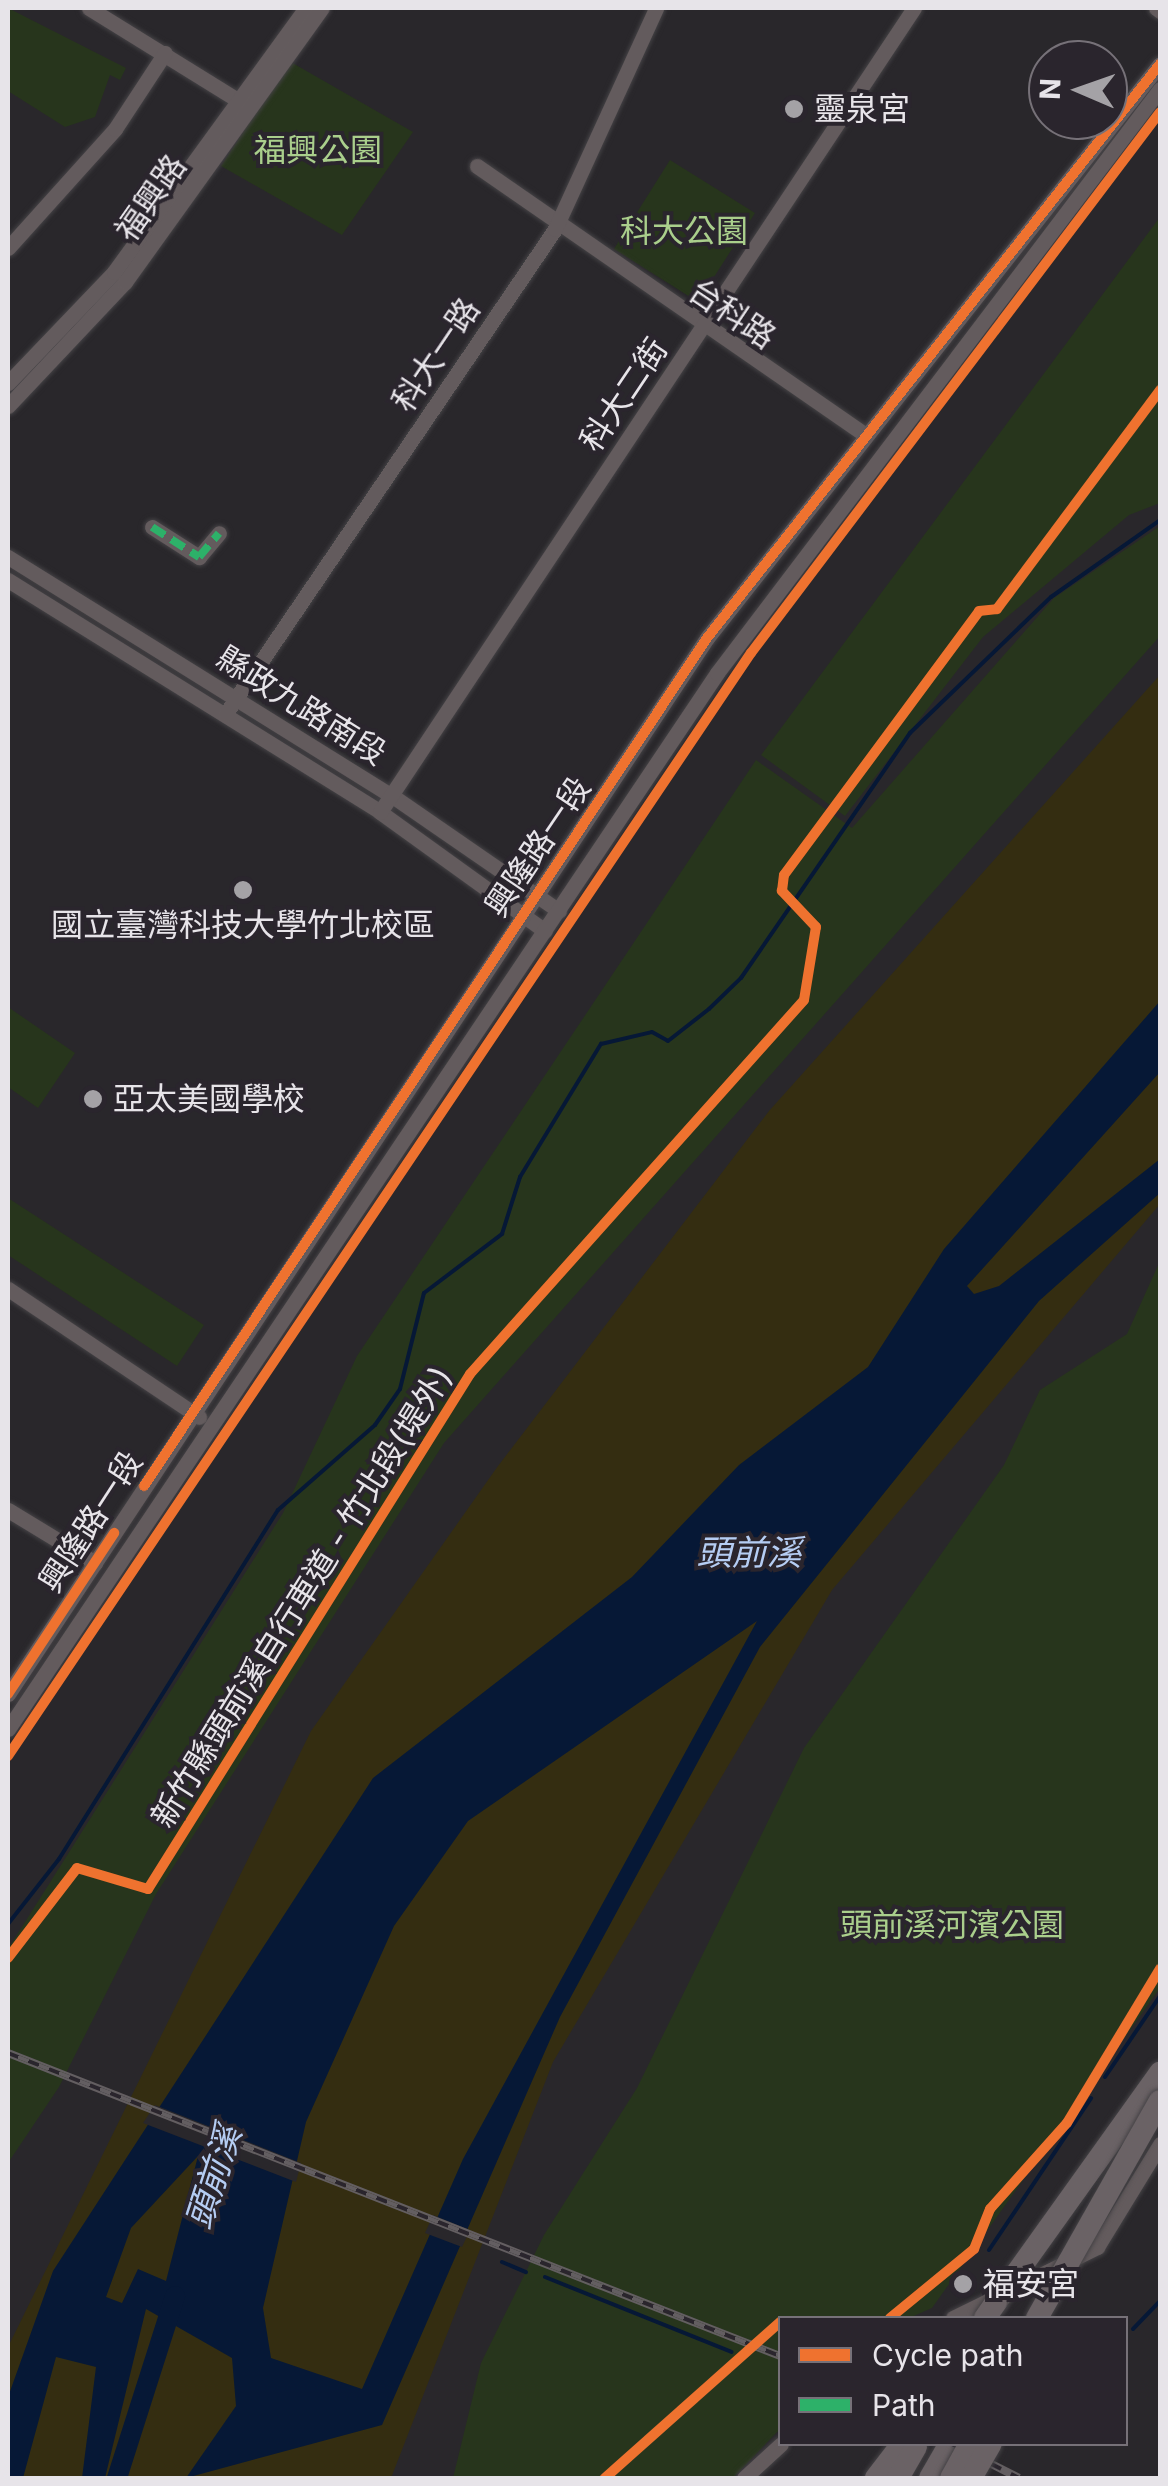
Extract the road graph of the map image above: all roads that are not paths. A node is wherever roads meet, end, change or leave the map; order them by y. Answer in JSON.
{"nodes":[{"id":1,"x":89,"y":8,"type":"edge"},
{"id":2,"x":306,"y":8,"type":"edge"},
{"id":3,"x":322,"y":8,"type":"edge"},
{"id":4,"x":656,"y":8,"type":"edge"},
{"id":5,"x":914,"y":8,"type":"edge"},
{"id":6,"x":165,"y":54,"type":"junction"},
{"id":7,"x":1160,"y":64,"type":"edge"},
{"id":8,"x":1160,"y":89,"type":"edge"},
{"id":9,"x":245,"y":104,"type":"junction"},
{"id":10,"x":476,"y":166,"type":"dead end"},
{"id":11,"x":556,"y":230,"type":"junction"},
{"id":12,"x":8,"y":248,"type":"edge"},
{"id":13,"x":702,"y":327,"type":"junction"},
{"id":14,"x":8,"y":383,"type":"edge"},
{"id":15,"x":8,"y":406,"type":"edge"},
{"id":16,"x":862,"y":433,"type":"junction"},
{"id":17,"x":152,"y":527,"type":"dead end"},
{"id":18,"x":219,"y":533,"type":"dead end"},
{"id":19,"x":8,"y":557,"type":"edge"},
{"id":20,"x":8,"y":580,"type":"edge"},
{"id":21,"x":236,"y":698,"type":"junction"},
{"id":22,"x":226,"y":714,"type":"junction"},
{"id":23,"x":391,"y":795,"type":"junction"},
{"id":24,"x":380,"y":812,"type":"junction"},
{"id":25,"x":536,"y":896,"type":"junction"},
{"id":26,"x":560,"y":911,"type":"junction"},
{"id":27,"x":522,"y":914,"type":"junction"},
{"id":28,"x":546,"y":931,"type":"junction"},
{"id":29,"x":8,"y":1289,"type":"edge"},
{"id":30,"x":199,"y":1417,"type":"junction"},
{"id":31,"x":8,"y":1510,"type":"edge"},
{"id":32,"x":95,"y":1563,"type":"junction"},
{"id":33,"x":8,"y":1694,"type":"edge"},
{"id":34,"x":8,"y":1729,"type":"edge"},
{"id":35,"x":1160,"y":2074,"type":"edge"},
{"id":36,"x":1160,"y":2101,"type":"edge"},
{"id":37,"x":1135,"y":2111,"type":"junction"},
{"id":38,"x":1160,"y":2112,"type":"edge"},
{"id":39,"x":1160,"y":2144,"type":"edge"},
{"id":40,"x":990,"y":2313,"type":"edge"},
{"id":41,"x":957,"y":2316,"type":"edge"},
{"id":42,"x":1021,"y":2316,"type":"edge"},
{"id":43,"x":1039,"y":2316,"type":"edge"},
{"id":44,"x":1054,"y":2316,"type":"edge"},
{"id":45,"x":779,"y":2446,"type":"edge"},
{"id":46,"x":900,"y":2446,"type":"edge"},
{"id":47,"x":917,"y":2446,"type":"edge"},
{"id":48,"x":949,"y":2446,"type":"edge"},
{"id":49,"x":969,"y":2446,"type":"edge"},
{"id":50,"x":989,"y":2446,"type":"edge"},
{"id":51,"x":744,"y":2478,"type":"edge"},
{"id":52,"x":876,"y":2478,"type":"edge"},
{"id":53,"x":898,"y":2478,"type":"edge"},
{"id":54,"x":930,"y":2478,"type":"edge"},
{"id":55,"x":951,"y":2478,"type":"edge"},
{"id":56,"x":971,"y":2478,"type":"edge"}],
"edges":[{"from":1,"to":6,"type":"street"},
{"from":2,"to":9,"type":"street","name":"福興路"},
{"from":3,"to":9,"type":"street","name":"福興路"},
{"from":4,"to":11,"type":"street","name":"科大一路"},
{"from":5,"to":13,"type":"street","name":"科大二街"},
{"from":6,"to":9,"type":"street"},
{"from":6,"to":12,"type":"street"},
{"from":7,"to":16,"type":"street","name":"興隆路一段"},
{"from":8,"to":26,"type":"street","name":"興隆路一段"},
{"from":9,"to":14,"type":"street","name":"福興路"},
{"from":9,"to":15,"type":"street","name":"福興路"},
{"from":10,"to":11,"type":"street","name":"台科路"},
{"from":11,"to":13,"type":"street","name":"台科路"},
{"from":11,"to":21,"type":"street","name":"科大一路"},
{"from":13,"to":16,"type":"street","name":"台科路"},
{"from":13,"to":23,"type":"street","name":"科大二街"},
{"from":16,"to":25,"type":"street","name":"興隆路一段"},
{"from":17,"to":18,"type":"street"},
{"from":19,"to":21,"type":"street","name":"縣政九路南段"},
{"from":20,"to":22,"type":"street","name":"縣政九路南段"},
{"from":21,"to":22,"type":"street","name":"科大一路"},
{"from":21,"to":23,"type":"street","name":"縣政九路南段"},
{"from":22,"to":24,"type":"street","name":"縣政九路南段"},
{"from":23,"to":24,"type":"street","name":"科大二街"},
{"from":23,"to":25,"type":"street","name":"縣政九路南段"},
{"from":24,"to":27,"type":"street","name":"縣政九路南段"},
{"from":25,"to":26,"type":"street","name":"縣政九路南段"},
{"from":25,"to":27,"type":"street","name":"興隆路一段"},
{"from":26,"to":28,"type":"street","name":"興隆路一段"},
{"from":27,"to":28,"type":"street","name":"縣政九路南段"},
{"from":27,"to":30,"type":"street","name":"興隆路一段"},
{"from":28,"to":30,"type":"street","name":"興隆路一段"},
{"from":29,"to":30,"type":"street"},
{"from":30,"to":32,"type":"street","name":"興隆路一段"},
{"from":30,"to":34,"type":"street","name":"興隆路一段"},
{"from":31,"to":32,"type":"street"},
{"from":32,"to":33,"type":"street","name":"興隆路一段"},
{"from":35,"to":37,"type":"highway"},
{"from":36,"to":43,"type":"highway","bridge":true},
{"from":37,"to":40,"type":"highway"},
{"from":37,"to":42,"type":"highway"},
{"from":38,"to":44,"type":"highway","bridge":true},
{"from":39,"to":41,"type":"street"},
{"from":45,"to":51,"type":"street"},
{"from":46,"to":52,"type":"highway"},
{"from":47,"to":53,"type":"highway"},
{"from":48,"to":54,"type":"highway"},
{"from":49,"to":55,"type":"highway","bridge":true},
{"from":50,"to":56,"type":"highway","bridge":true}]}
